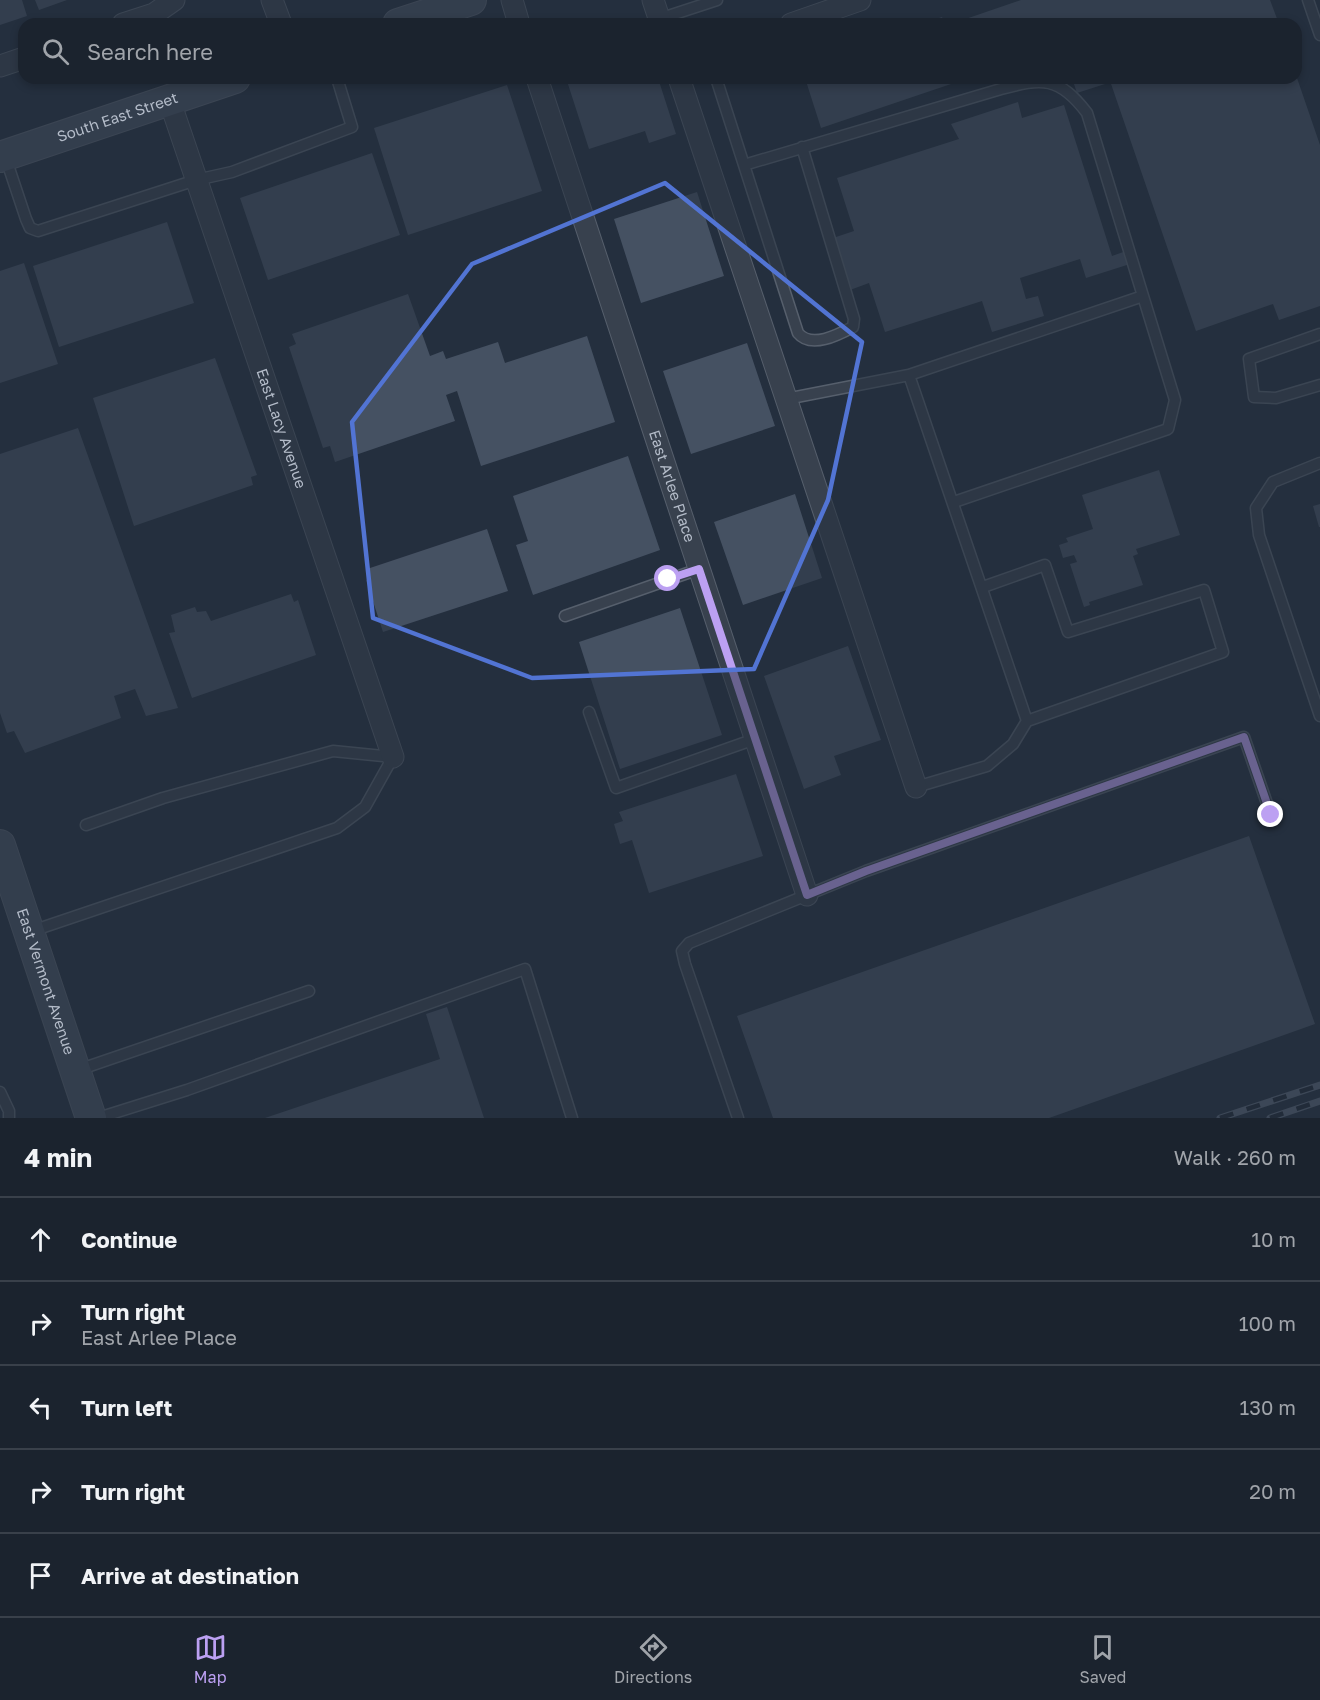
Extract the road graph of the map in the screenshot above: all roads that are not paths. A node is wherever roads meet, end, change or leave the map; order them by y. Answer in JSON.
{"nodes":[{"id":1,"x":174,"y":0,"type":"edge"},
{"id":2,"x":272,"y":0,"type":"edge"},
{"id":3,"x":471,"y":0,"type":"edge"},
{"id":4,"x":512,"y":0,"type":"edge"},
{"id":5,"x":717,"y":0,"type":"edge"},
{"id":6,"x":860,"y":0,"type":"edge"},
{"id":7,"x":1308,"y":0,"type":"edge"},
{"id":8,"x":658,"y":14,"type":"edge"},
{"id":9,"x":142,"y":18,"type":"edge"},
{"id":10,"x":278,"y":18,"type":"edge"},
{"id":11,"x":417,"y":18,"type":"edge"},
{"id":12,"x":517,"y":18,"type":"edge"},
{"id":13,"x":808,"y":18,"type":"edge"},
{"id":14,"x":1320,"y":36,"type":"edge"},
{"id":15,"x":18,"y":59,"type":"edge"},
{"id":16,"x":0,"y":66,"type":"edge"},
{"id":17,"x":216,"y":84,"type":"edge"},
{"id":18,"x":339,"y":84,"type":"edge"},
{"id":19,"x":539,"y":84,"type":"edge"},
{"id":20,"x":681,"y":84,"type":"edge"},
{"id":21,"x":718,"y":84,"type":"edge"},
{"id":22,"x":1025,"y":84,"type":"edge"},
{"id":23,"x":1055,"y":84,"type":"edge"},
{"id":24,"x":169,"y":99,"type":"junction"},
{"id":25,"x":801,"y":147,"type":"junction"},
{"id":26,"x":3,"y":156,"type":"edge"},
{"id":27,"x":744,"y":165,"type":"junction"},
{"id":28,"x":196,"y":180,"type":"junction"},
{"id":29,"x":1143,"y":296,"type":"junction"},
{"id":30,"x":1320,"y":334,"type":"edge"},
{"id":31,"x":909,"y":375,"type":"junction"},
{"id":32,"x":1320,"y":385,"type":"edge"},
{"id":33,"x":786,"y":399,"type":"junction"},
{"id":34,"x":1320,"y":463,"type":"edge"},
{"id":35,"x":954,"y":502,"type":"junction"},
{"id":36,"x":699,"y":569,"type":"junction"},
{"id":37,"x":983,"y":587,"type":"junction"},
{"id":38,"x":565,"y":616,"type":"dead end"},
{"id":39,"x":589,"y":712,"type":"dead end"},
{"id":40,"x":1320,"y":716,"type":"edge"},
{"id":41,"x":1027,"y":721,"type":"junction"},
{"id":42,"x":755,"y":739,"type":"junction"},
{"id":43,"x":393,"y":758,"type":"junction"},
{"id":44,"x":916,"y":787,"type":"joint"},
{"id":45,"x":1271,"y":815,"type":"dead end"},
{"id":46,"x":86,"y":825,"type":"dead end"},
{"id":47,"x":2,"y":859,"type":"edge"},
{"id":48,"x":807,"y":895,"type":"junction"},
{"id":49,"x":29,"y":932,"type":"junction"},
{"id":50,"x":309,"y":991,"type":"dead end"},
{"id":51,"x":75,"y":1071,"type":"junction"},
{"id":52,"x":0,"y":1092,"type":"edge"},
{"id":53,"x":9,"y":1118,"type":"edge"},
{"id":54,"x":91,"y":1118,"type":"edge"},
{"id":55,"x":98,"y":1118,"type":"edge"},
{"id":56,"x":572,"y":1118,"type":"edge"},
{"id":57,"x":738,"y":1118,"type":"edge"}],
"edges":[{"from":1,"to":9,"type":"street"},
{"from":2,"to":10,"type":"street"},
{"from":3,"to":11,"type":"street"},
{"from":4,"to":12,"type":"street"},
{"from":5,"to":8,"type":"lane"},
{"from":6,"to":13,"type":"street"},
{"from":7,"to":14,"type":"lane"},
{"from":15,"to":16,"type":"street"},
{"from":17,"to":24,"type":"street","name":"South East Street"},
{"from":18,"to":28,"type":"lane"},
{"from":19,"to":36,"type":"street","name":"East Arlee Place"},
{"from":20,"to":33,"type":"street"},
{"from":21,"to":27,"type":"lane"},
{"from":22,"to":25,"type":"lane"},
{"from":23,"to":29,"type":"lane"},
{"from":24,"to":26,"type":"street","name":"South East Street"},
{"from":24,"to":28,"type":"street","name":"East Lacy Avenue"},
{"from":25,"to":27,"type":"lane"},
{"from":25,"to":27,"type":"lane"},
{"from":26,"to":28,"type":"lane"},
{"from":28,"to":43,"type":"street","name":"East Lacy Avenue"},
{"from":29,"to":31,"type":"lane"},
{"from":29,"to":35,"type":"lane"},
{"from":30,"to":32,"type":"lane"},
{"from":31,"to":33,"type":"lane"},
{"from":31,"to":35,"type":"lane"},
{"from":33,"to":44,"type":"street"},
{"from":34,"to":40,"type":"lane"},
{"from":35,"to":37,"type":"lane"},
{"from":36,"to":38,"type":"lane"},
{"from":36,"to":42,"type":"street","name":"East Arlee Place"},
{"from":37,"to":41,"type":"lane"},
{"from":37,"to":41,"type":"lane"},
{"from":39,"to":42,"type":"lane"},
{"from":41,"to":44,"type":"lane"},
{"from":42,"to":48,"type":"street","name":"East Arlee Place"},
{"from":43,"to":46,"type":"lane"},
{"from":43,"to":49,"type":"lane"},
{"from":45,"to":48,"type":"lane"},
{"from":47,"to":49,"type":"street","name":"East Vermont Avenue"},
{"from":48,"to":57,"type":"lane"},
{"from":49,"to":51,"type":"street","name":"East Vermont Avenue"},
{"from":50,"to":51,"type":"lane"},
{"from":51,"to":54,"type":"street","name":"East Vermont Avenue"},
{"from":52,"to":53,"type":"lane"},
{"from":55,"to":56,"type":"lane"}]}
